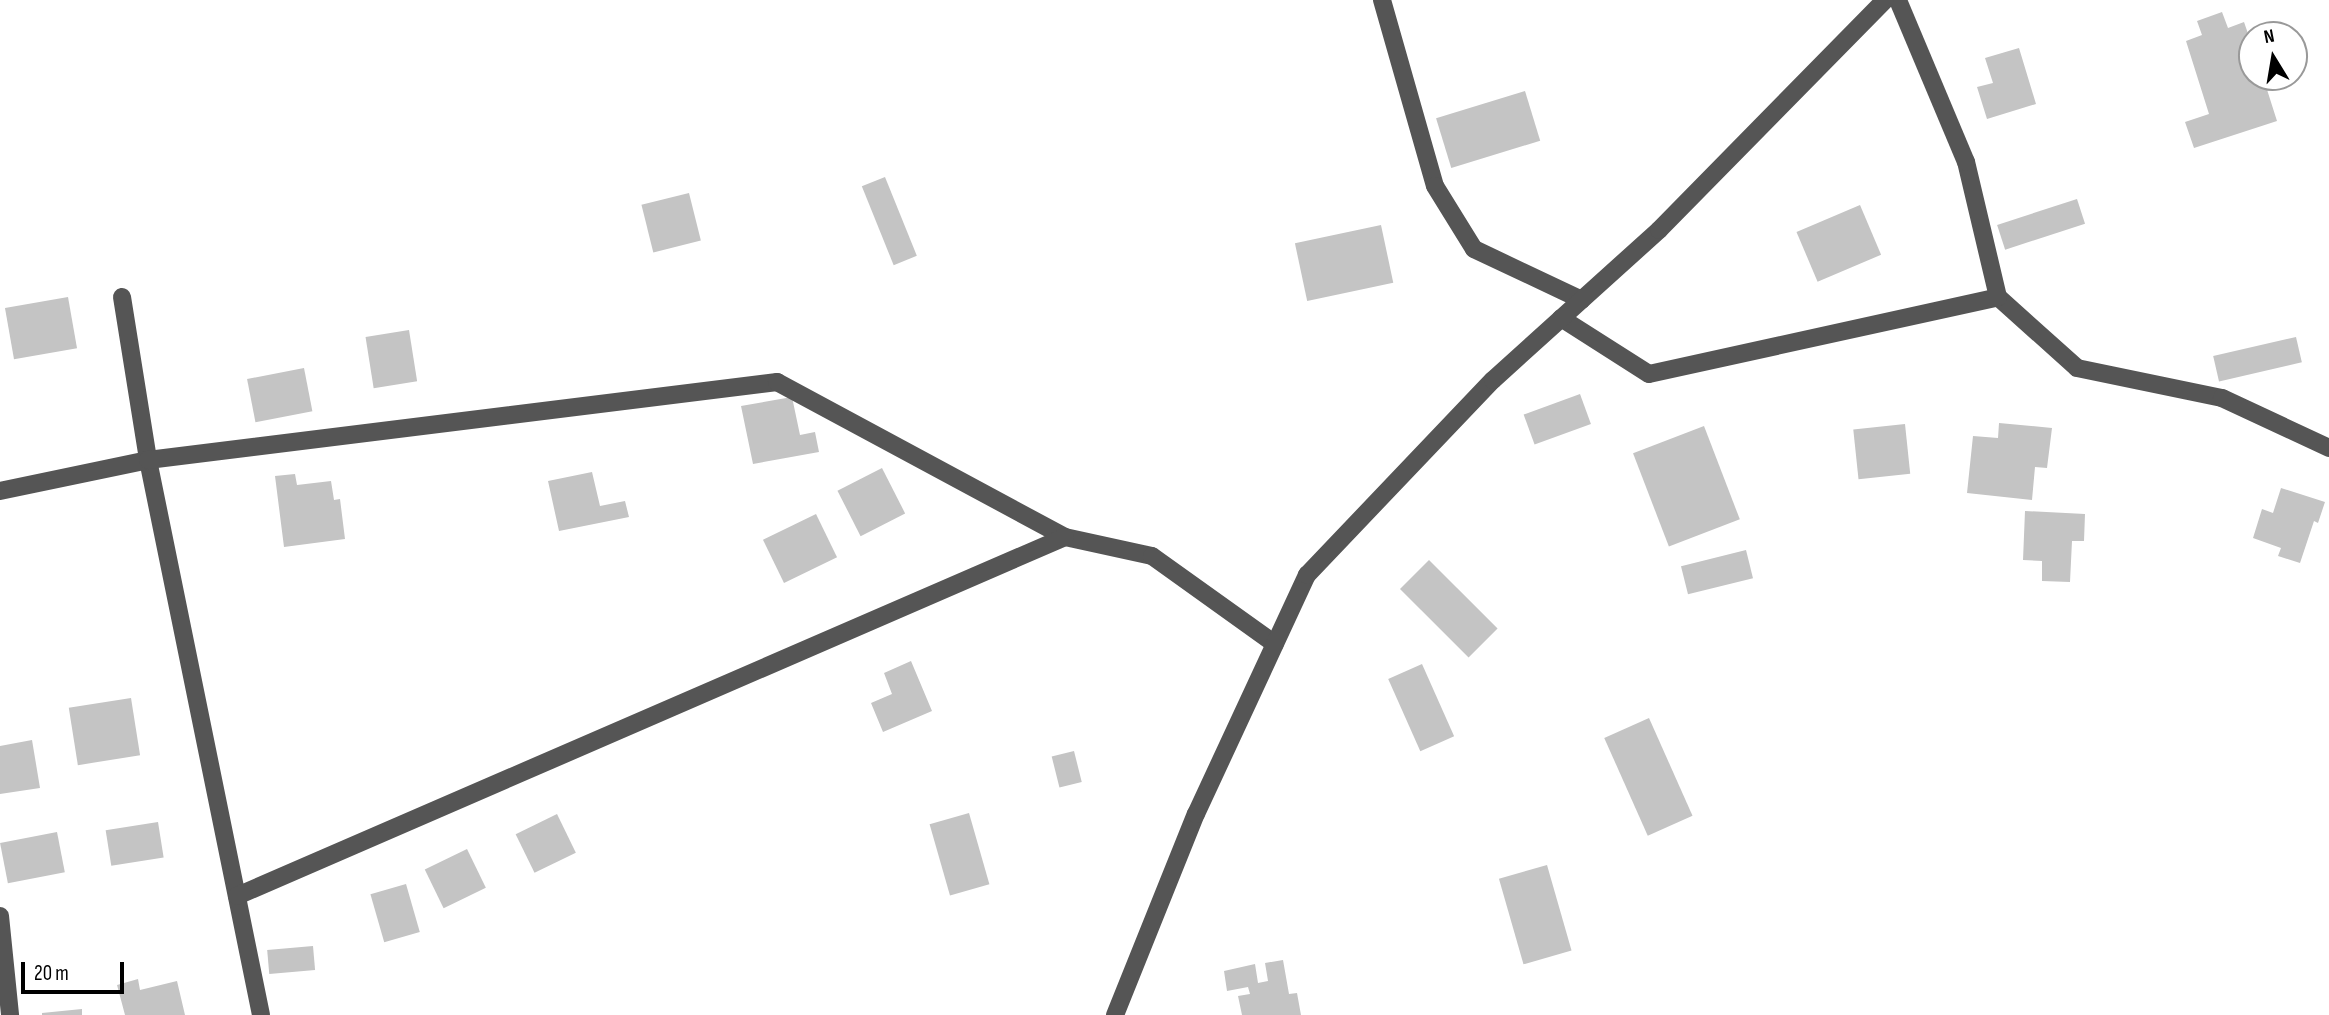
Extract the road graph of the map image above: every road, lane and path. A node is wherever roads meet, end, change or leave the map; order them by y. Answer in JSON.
{"nodes":[{"id":1,"x":1382,"y":0,"type":"edge"},
{"id":2,"x":1885,"y":0,"type":"edge"},
{"id":3,"x":1898,"y":0,"type":"edge"},
{"id":4,"x":122,"y":297,"type":"dead end"},
{"id":5,"x":1998,"y":297,"type":"junction"},
{"id":6,"x":1581,"y":300,"type":"junction"},
{"id":7,"x":1561,"y":318,"type":"junction"},
{"id":8,"x":2329,"y":448,"type":"edge"},
{"id":9,"x":148,"y":460,"type":"junction"},
{"id":10,"x":0,"y":491,"type":"edge"},
{"id":11,"x":1065,"y":537,"type":"junction"},
{"id":12,"x":1275,"y":644,"type":"junction"},
{"id":13,"x":237,"y":896,"type":"junction"},
{"id":14,"x":0,"y":916,"type":"edge"},
{"id":15,"x":10,"y":1015,"type":"edge"},
{"id":16,"x":261,"y":1015,"type":"edge"},
{"id":17,"x":1115,"y":1015,"type":"edge"}],
"edges":[{"from":1,"to":6,"type":"street"},
{"from":2,"to":6,"type":"street"},
{"from":3,"to":5,"type":"street"},
{"from":4,"to":9,"type":"street"},
{"from":5,"to":7,"type":"street"},
{"from":5,"to":8,"type":"street"},
{"from":6,"to":7,"type":"street"},
{"from":7,"to":12,"type":"street"},
{"from":9,"to":10,"type":"street"},
{"from":9,"to":11,"type":"street"},
{"from":9,"to":13,"type":"street"},
{"from":11,"to":12,"type":"street"},
{"from":11,"to":13,"type":"street"},
{"from":12,"to":17,"type":"street"},
{"from":13,"to":16,"type":"street"},
{"from":14,"to":15,"type":"street"}]}
